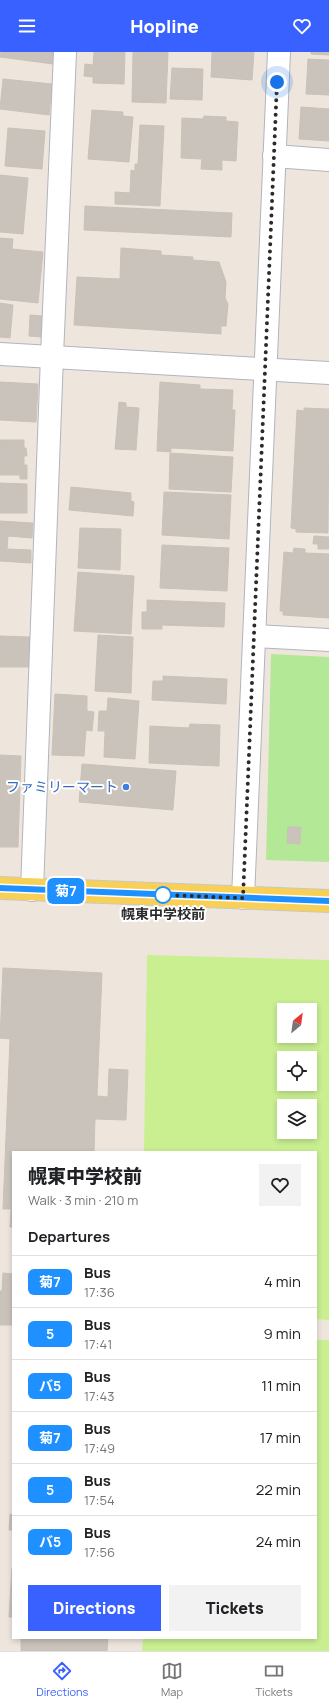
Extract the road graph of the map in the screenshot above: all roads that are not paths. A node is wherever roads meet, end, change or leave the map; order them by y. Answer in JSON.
{"nodes":[{"id":1,"x":65,"y":52,"type":"edge"},
{"id":2,"x":278,"y":52,"type":"edge"},
{"id":3,"x":274,"y":156,"type":"junction"},
{"id":4,"x":329,"y":160,"type":"edge"},
{"id":5,"x":0,"y":354,"type":"edge"},
{"id":6,"x":52,"y":356,"type":"junction"},
{"id":7,"x":264,"y":370,"type":"junction"},
{"id":8,"x":329,"y":373,"type":"edge"},
{"id":9,"x":255,"y":636,"type":"junction"},
{"id":10,"x":329,"y":640,"type":"edge"},
{"id":11,"x":0,"y":888,"type":"edge"},
{"id":12,"x":32,"y":890,"type":"junction"},
{"id":13,"x":243,"y":898,"type":"junction"},
{"id":14,"x":329,"y":901,"type":"edge"}],
"edges":[{"from":1,"to":6,"type":"street"},
{"from":2,"to":3,"type":"street"},
{"from":3,"to":4,"type":"street"},
{"from":3,"to":7,"type":"street"},
{"from":5,"to":6,"type":"street"},
{"from":6,"to":7,"type":"street"},
{"from":6,"to":12,"type":"street"},
{"from":7,"to":8,"type":"street"},
{"from":7,"to":9,"type":"street"},
{"from":9,"to":10,"type":"street"},
{"from":9,"to":13,"type":"street"},
{"from":11,"to":12,"type":"main road"},
{"from":12,"to":13,"type":"main road"},
{"from":13,"to":14,"type":"main road"}]}
